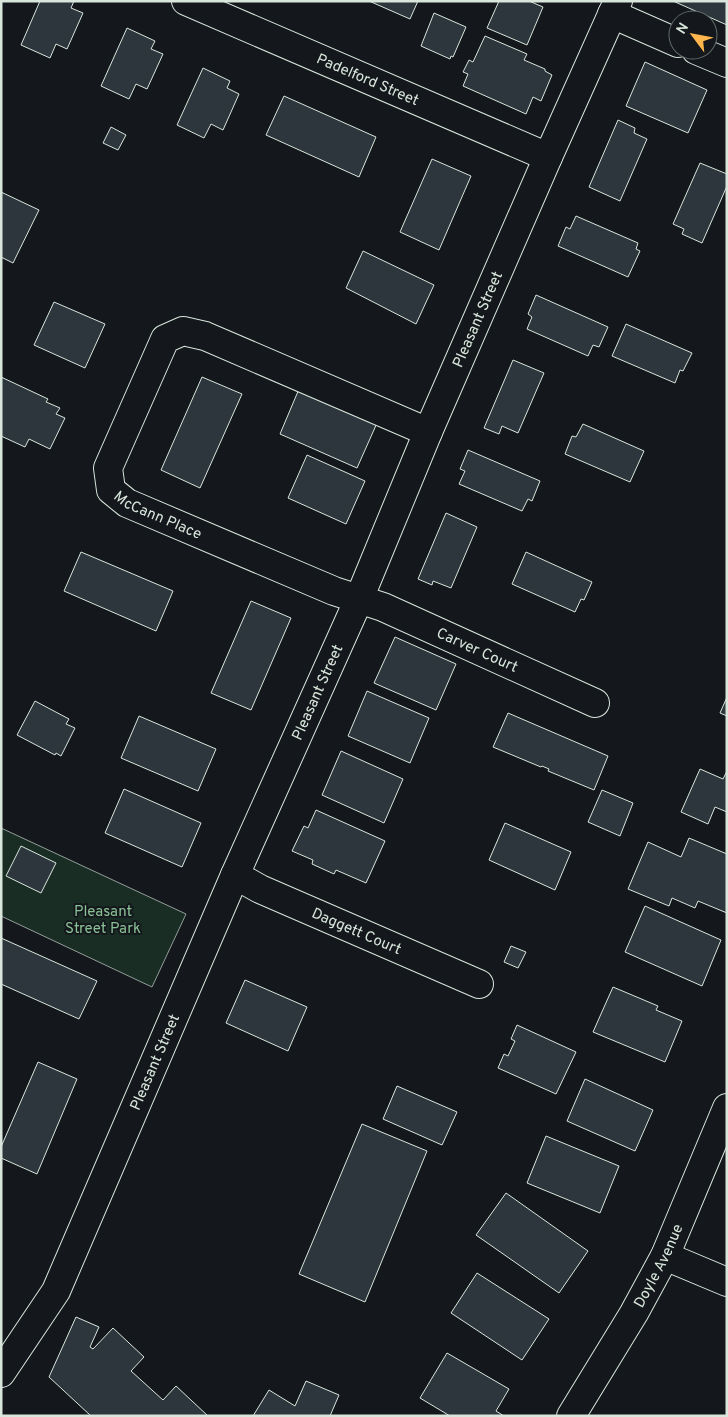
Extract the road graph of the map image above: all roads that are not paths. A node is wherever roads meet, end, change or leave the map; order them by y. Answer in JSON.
{"nodes":[{"id":1,"x":186,"y":1,"type":"edge"},
{"id":2,"x":615,"y":8,"type":"edge"},
{"id":3,"x":668,"y":37,"type":"edge"},
{"id":4,"x":548,"y":157,"type":"junction"},
{"id":5,"x":428,"y":432,"type":"junction"},
{"id":6,"x":359,"y":599,"type":"junction"},
{"id":7,"x":595,"y":703,"type":"dead end"},
{"id":8,"x":235,"y":875,"type":"junction"},
{"id":9,"x":479,"y":984,"type":"dead end"},
{"id":10,"x":727,"y":1108,"type":"edge"},
{"id":11,"x":665,"y":1256,"type":"junction"},
{"id":12,"x":727,"y":1282,"type":"edge"},
{"id":13,"x":1,"y":1373,"type":"edge"},
{"id":14,"x":571,"y":1416,"type":"edge"}],
"edges":[{"from":1,"to":4,"type":"street","name":"Padelford Street"},
{"from":2,"to":3,"type":"street"},
{"from":2,"to":4,"type":"street","name":"Pleasant Street"},
{"from":4,"to":5,"type":"street","name":"Pleasant Street"},
{"from":5,"to":6,"type":"street","name":"Pleasant Street"},
{"from":5,"to":6,"type":"street","name":"McCann Place"},
{"from":6,"to":7,"type":"street","name":"Carver Court"},
{"from":6,"to":8,"type":"street","name":"Pleasant Street"},
{"from":8,"to":9,"type":"street","name":"Daggett Court"},
{"from":8,"to":13,"type":"street","name":"Pleasant Street"},
{"from":10,"to":11,"type":"street","name":"Doyle Avenue"},
{"from":11,"to":12,"type":"street"},
{"from":11,"to":14,"type":"street","name":"Doyle Avenue"}]}
